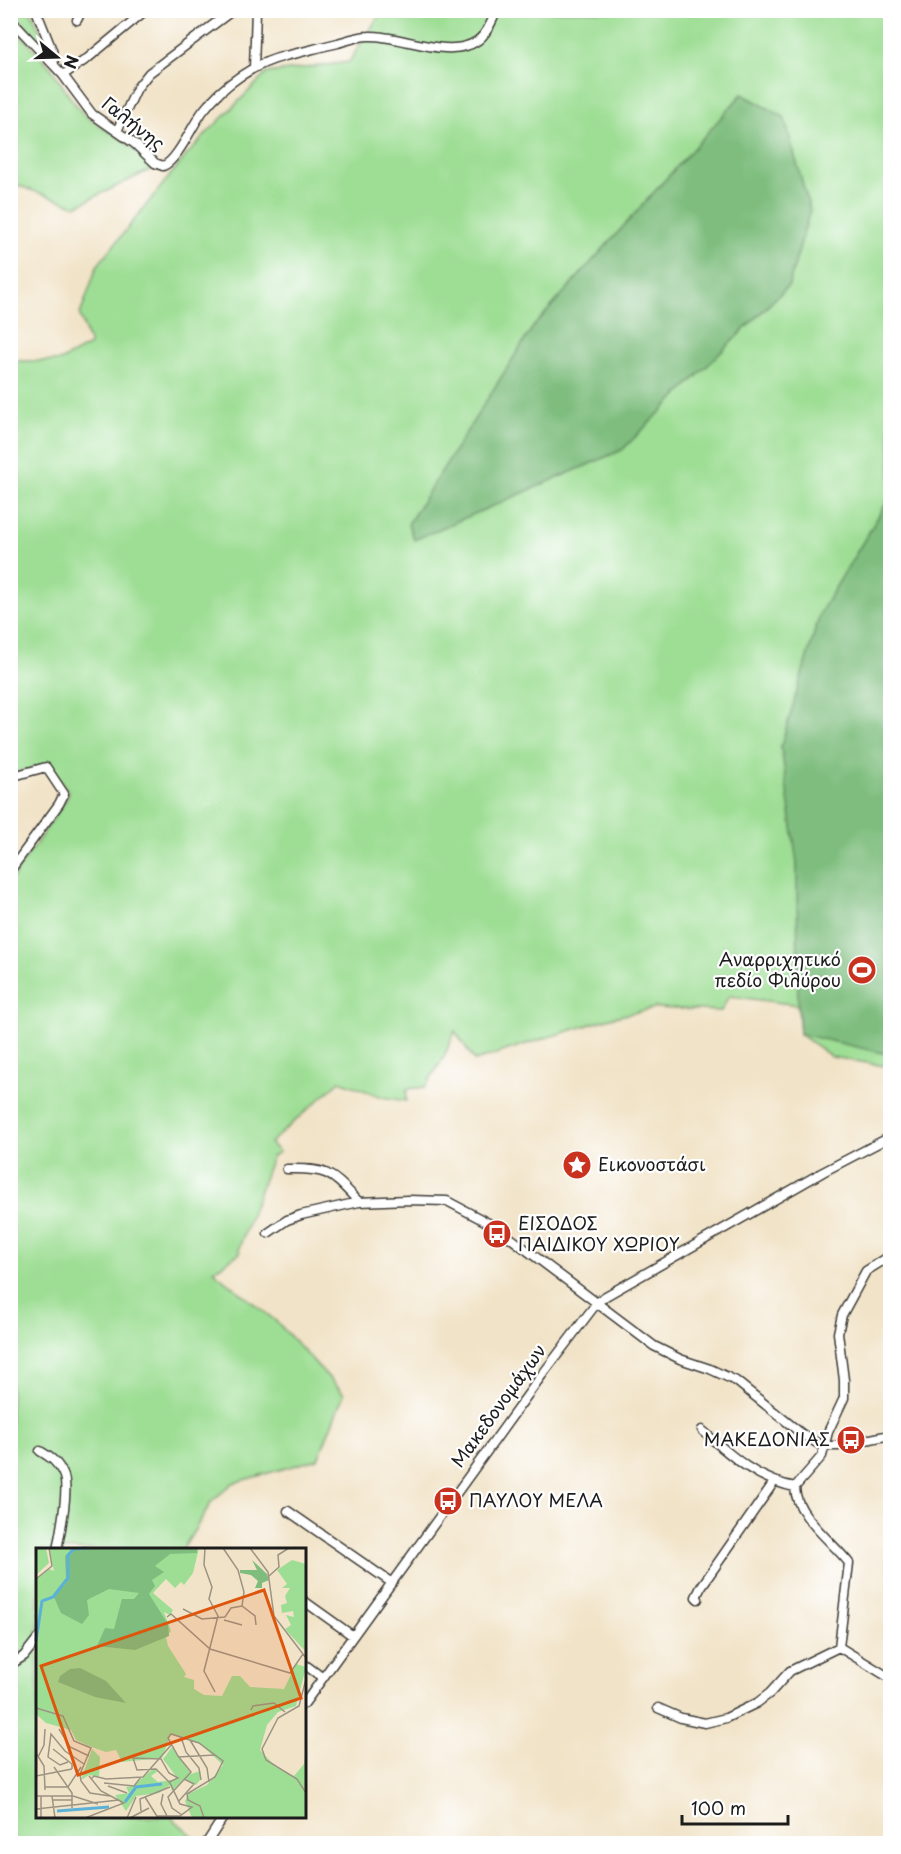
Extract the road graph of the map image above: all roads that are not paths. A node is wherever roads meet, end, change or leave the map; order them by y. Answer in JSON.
{"nodes":[{"id":1,"x":36,"y":10,"type":"edge"},
{"id":2,"x":82,"y":10,"type":"edge"},
{"id":3,"x":146,"y":10,"type":"edge"},
{"id":4,"x":233,"y":10,"type":"edge"},
{"id":5,"x":256,"y":10,"type":"edge"},
{"id":6,"x":497,"y":10,"type":"edge"},
{"id":7,"x":10,"y":19,"type":"edge"},
{"id":8,"x":77,"y":20,"type":"dead end"},
{"id":9,"x":54,"y":65,"type":"junction"},
{"id":10,"x":254,"y":68,"type":"junction"},
{"id":11,"x":63,"y":75,"type":"junction"},
{"id":12,"x":117,"y":131,"type":"junction"},
{"id":13,"x":10,"y":777,"type":"edge"},
{"id":14,"x":14,"y":860,"type":"edge"},
{"id":15,"x":10,"y":871,"type":"edge"},
{"id":16,"x":891,"y":1137,"type":"edge"},
{"id":17,"x":287,"y":1169,"type":"dead end"},
{"id":18,"x":359,"y":1202,"type":"junction"},
{"id":19,"x":268,"y":1233,"type":"dead end"},
{"id":20,"x":891,"y":1256,"type":"edge"},
{"id":21,"x":596,"y":1304,"type":"junction"},
{"id":22,"x":702,"y":1430,"type":"dead end"},
{"id":23,"x":891,"y":1435,"type":"edge"},
{"id":24,"x":826,"y":1446,"type":"junction"},
{"id":25,"x":40,"y":1451,"type":"dead end"},
{"id":26,"x":774,"y":1482,"type":"junction"},
{"id":27,"x":795,"y":1487,"type":"junction"},
{"id":28,"x":288,"y":1510,"type":"dead end"},
{"id":29,"x":57,"y":1548,"type":"edge"},
{"id":30,"x":392,"y":1583,"type":"junction"},
{"id":31,"x":699,"y":1599,"type":"dead end"},
{"id":32,"x":306,"y":1602,"type":"edge"},
{"id":33,"x":353,"y":1636,"type":"junction"},
{"id":34,"x":36,"y":1641,"type":"edge"},
{"id":35,"x":838,"y":1647,"type":"junction"},
{"id":36,"x":10,"y":1665,"type":"edge"},
{"id":37,"x":306,"y":1665,"type":"edge"},
{"id":38,"x":891,"y":1677,"type":"edge"},
{"id":39,"x":323,"y":1678,"type":"junction"},
{"id":40,"x":306,"y":1701,"type":"edge"},
{"id":41,"x":658,"y":1708,"type":"dead end"},
{"id":42,"x":223,"y":1818,"type":"edge"},
{"id":43,"x":206,"y":1844,"type":"edge"}],
"edges":[{"from":1,"to":9,"type":"street"},
{"from":2,"to":8,"type":"street"},
{"from":3,"to":11,"type":"street"},
{"from":4,"to":12,"type":"street"},
{"from":5,"to":10,"type":"street"},
{"from":6,"to":10,"type":"street","name":"Γαλήνης"},
{"from":7,"to":9,"type":"street","name":"Γαλήνης"},
{"from":9,"to":11,"type":"street","name":"Γαλήνης"},
{"from":10,"to":12,"type":"street","name":"Γαλήνης"},
{"from":11,"to":12,"type":"street","name":"Γαλήνης"},
{"from":13,"to":14,"type":"street"},
{"from":14,"to":15,"type":"street"},
{"from":16,"to":21,"type":"street","name":"Μακεδονομάχων"},
{"from":17,"to":18,"type":"street"},
{"from":18,"to":19,"type":"street"},
{"from":18,"to":21,"type":"street"},
{"from":20,"to":24,"type":"street"},
{"from":21,"to":24,"type":"street"},
{"from":21,"to":30,"type":"street","name":"Μακεδονομάχων"},
{"from":22,"to":26,"type":"street"},
{"from":23,"to":24,"type":"street"},
{"from":24,"to":27,"type":"street"},
{"from":25,"to":29,"type":"street"},
{"from":26,"to":27,"type":"street"},
{"from":26,"to":31,"type":"street"},
{"from":27,"to":35,"type":"street"},
{"from":28,"to":30,"type":"street"},
{"from":30,"to":33,"type":"street","name":"Μακεδονομάχων"},
{"from":32,"to":33,"type":"street"},
{"from":33,"to":39,"type":"street","name":"Μακεδονομάχων"},
{"from":34,"to":36,"type":"street"},
{"from":35,"to":38,"type":"street"},
{"from":35,"to":41,"type":"street"},
{"from":37,"to":39,"type":"street"},
{"from":39,"to":40,"type":"street","name":"Μακεδονομάχων"},
{"from":42,"to":43,"type":"street"}]}
